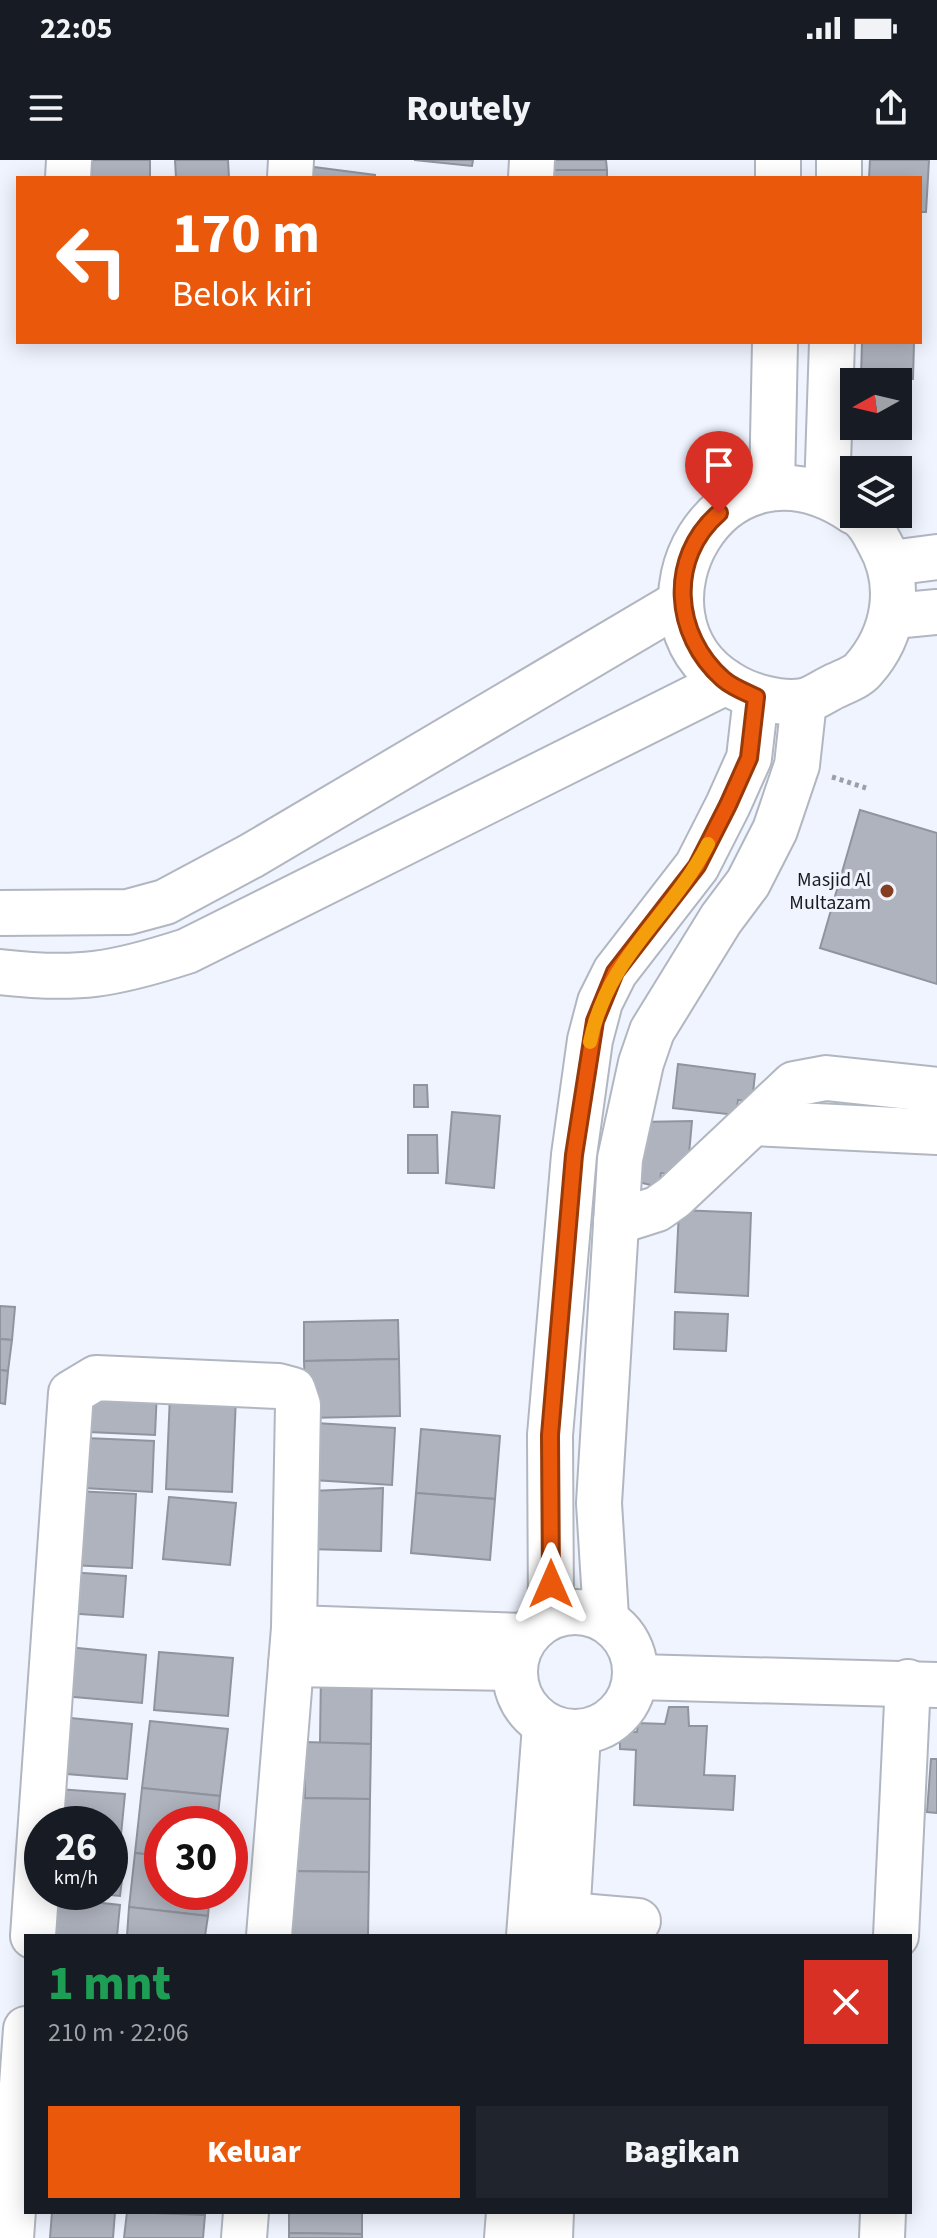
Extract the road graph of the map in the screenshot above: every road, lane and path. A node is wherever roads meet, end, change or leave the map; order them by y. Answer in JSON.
{"nodes":[{"id":1,"x":775,"y":360,"type":"edge"},
{"id":2,"x":832,"y":361,"type":"edge"},
{"id":3,"x":841,"y":456,"type":"edge"},
{"id":4,"x":772,"y":487,"type":"junction"},
{"id":5,"x":840,"y":504,"type":"edge"},
{"id":6,"x":871,"y":528,"type":"edge"},
{"id":7,"x":937,"y":557,"type":"edge"},
{"id":8,"x":891,"y":563,"type":"junction"},
{"id":9,"x":681,"y":602,"type":"junction"},
{"id":10,"x":937,"y":612,"type":"edge"},
{"id":11,"x":894,"y":616,"type":"junction"},
{"id":12,"x":741,"y":690,"type":"junction"},
{"id":13,"x":804,"y":701,"type":"junction"},
{"id":14,"x":0,"y":913,"type":"edge"},
{"id":15,"x":0,"y":972,"type":"edge"},
{"id":16,"x":615,"y":972,"type":"junction"},
{"id":17,"x":669,"y":1003,"type":"junction"},
{"id":18,"x":927,"y":1110,"type":"edge"},
{"id":19,"x":616,"y":1222,"type":"junction"},
{"id":20,"x":559,"y":1348,"type":"junction"},
{"id":21,"x":608,"y":1352,"type":"junction"},
{"id":22,"x":550,"y":1435,"type":"junction"},
{"id":23,"x":602,"y":1438,"type":"junction"},
{"id":24,"x":606,"y":1617,"type":"junction"},
{"id":25,"x":529,"y":1639,"type":"junction"},
{"id":26,"x":292,"y":1646,"type":"junction"},
{"id":27,"x":637,"y":1677,"type":"junction"},
{"id":28,"x":922,"y":1684,"type":"edge"},
{"id":29,"x":561,"y":1730,"type":"junction"},
{"id":30,"x":638,"y":1921,"type":"dead end"},
{"id":31,"x":567,"y":1925,"type":"edge"},
{"id":32,"x":33,"y":1934,"type":"edge"},
{"id":33,"x":269,"y":1934,"type":"edge"},
{"id":34,"x":529,"y":1934,"type":"edge"},
{"id":35,"x":896,"y":1934,"type":"edge"},
{"id":36,"x":24,"y":2057,"type":"edge"},
{"id":37,"x":246,"y":2214,"type":"edge"},
{"id":38,"x":509,"y":2214,"type":"edge"},
{"id":39,"x":551,"y":2214,"type":"edge"},
{"id":40,"x":883,"y":2214,"type":"edge"},
{"id":41,"x":11,"y":2238,"type":"edge"},
{"id":42,"x":244,"y":2238,"type":"edge"},
{"id":43,"x":507,"y":2238,"type":"edge"},
{"id":44,"x":550,"y":2238,"type":"edge"},
{"id":45,"x":882,"y":2238,"type":"edge"}],
"edges":[{"from":1,"to":2,"type":"street"},
{"from":1,"to":4,"type":"street"},
{"from":2,"to":3,"type":"street"},
{"from":4,"to":5,"type":"street"},
{"from":4,"to":9,"type":"street"},
{"from":6,"to":8,"type":"street"},
{"from":7,"to":8,"type":"street"},
{"from":8,"to":11,"type":"street"},
{"from":9,"to":12,"type":"street"},
{"from":9,"to":14,"type":"street"},
{"from":10,"to":11,"type":"street"},
{"from":11,"to":13,"type":"street"},
{"from":12,"to":13,"type":"street"},
{"from":12,"to":15,"type":"street"},
{"from":12,"to":16,"type":"street"},
{"from":13,"to":17,"type":"street"},
{"from":16,"to":17,"type":"street"},
{"from":16,"to":20,"type":"street"},
{"from":17,"to":19,"type":"street"},
{"from":18,"to":19,"type":"street"},
{"from":19,"to":21,"type":"street"},
{"from":20,"to":21,"type":"street"},
{"from":20,"to":22,"type":"street"},
{"from":21,"to":23,"type":"street"},
{"from":22,"to":23,"type":"street"},
{"from":22,"to":25,"type":"street"},
{"from":23,"to":24,"type":"street"},
{"from":24,"to":25,"type":"street"},
{"from":24,"to":27,"type":"street"},
{"from":25,"to":26,"type":"street"},
{"from":25,"to":29,"type":"street"},
{"from":26,"to":32,"type":"street"},
{"from":26,"to":33,"type":"street"},
{"from":27,"to":28,"type":"street"},
{"from":27,"to":29,"type":"street"},
{"from":28,"to":35,"type":"street"},
{"from":29,"to":31,"type":"street"},
{"from":29,"to":34,"type":"street"},
{"from":30,"to":31,"type":"street"},
{"from":36,"to":41,"type":"street"},
{"from":37,"to":42,"type":"street"},
{"from":38,"to":43,"type":"street"},
{"from":39,"to":44,"type":"street"},
{"from":40,"to":45,"type":"street"}]}
